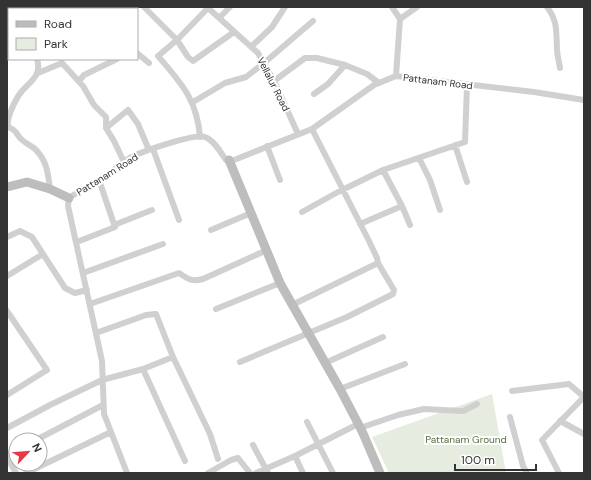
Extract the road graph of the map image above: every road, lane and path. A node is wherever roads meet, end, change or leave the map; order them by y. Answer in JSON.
{"nodes":[{"id":1,"x":144,"y":7,"type":"edge"},
{"id":2,"x":230,"y":7,"type":"edge"},
{"id":3,"x":285,"y":7,"type":"edge"},
{"id":4,"x":392,"y":7,"type":"edge"},
{"id":5,"x":417,"y":7,"type":"edge"},
{"id":6,"x":547,"y":7,"type":"edge"},
{"id":7,"x":207,"y":8,"type":"edge"},
{"id":8,"x":219,"y":18,"type":"junction"},
{"id":9,"x":400,"y":19,"type":"junction"},
{"id":10,"x":313,"y":21,"type":"dead end"},
{"id":11,"x":234,"y":32,"type":"junction"},
{"id":12,"x":177,"y":40,"type":"junction"},
{"id":13,"x":251,"y":47,"type":"junction"},
{"id":14,"x":138,"y":54,"type":"edge"},
{"id":15,"x":37,"y":60,"type":"edge"},
{"id":16,"x":115,"y":60,"type":"edge"},
{"id":17,"x":149,"y":63,"type":"dead end"},
{"id":18,"x":264,"y":63,"type":"junction"},
{"id":19,"x":345,"y":65,"type":"junction"},
{"id":20,"x":560,"y":68,"type":"dead end"},
{"id":21,"x":38,"y":73,"type":"junction"},
{"id":22,"x":396,"y":76,"type":"junction"},
{"id":23,"x":274,"y":80,"type":"junction"},
{"id":24,"x":79,"y":81,"type":"junction"},
{"id":25,"x":379,"y":83,"type":"junction"},
{"id":26,"x":467,"y":85,"type":"junction"},
{"id":27,"x":314,"y":94,"type":"dead end"},
{"id":28,"x":584,"y":100,"type":"edge"},
{"id":29,"x":193,"y":102,"type":"junction"},
{"id":30,"x":15,"y":104,"type":"junction"},
{"id":31,"x":7,"y":106,"type":"edge"},
{"id":32,"x":106,"y":128,"type":"junction"},
{"id":33,"x":312,"y":129,"type":"junction"},
{"id":34,"x":298,"y":134,"type":"junction"},
{"id":35,"x":200,"y":137,"type":"junction"},
{"id":36,"x":455,"y":145,"type":"junction"},
{"id":37,"x":267,"y":146,"type":"junction"},
{"id":38,"x":151,"y":150,"type":"junction"},
{"id":39,"x":419,"y":158,"type":"junction"},
{"id":40,"x":229,"y":160,"type":"junction"},
{"id":41,"x":124,"y":162,"type":"junction"},
{"id":42,"x":383,"y":170,"type":"junction"},
{"id":43,"x":99,"y":180,"type":"junction"},
{"id":44,"x":280,"y":180,"type":"dead end"},
{"id":45,"x":467,"y":182,"type":"dead end"},
{"id":46,"x":7,"y":187,"type":"edge"},
{"id":47,"x":50,"y":189,"type":"junction"},
{"id":48,"x":343,"y":189,"type":"junction"},
{"id":49,"x":69,"y":198,"type":"junction"},
{"id":50,"x":402,"y":206,"type":"junction"},
{"id":51,"x":152,"y":210,"type":"dead end"},
{"id":52,"x":440,"y":210,"type":"dead end"},
{"id":53,"x":302,"y":212,"type":"dead end"},
{"id":54,"x":251,"y":213,"type":"junction"},
{"id":55,"x":179,"y":220,"type":"dead end"},
{"id":56,"x":360,"y":224,"type":"junction"},
{"id":57,"x":114,"y":225,"type":"junction"},
{"id":58,"x":410,"y":225,"type":"dead end"},
{"id":59,"x":211,"y":230,"type":"dead end"},
{"id":60,"x":7,"y":237,"type":"edge"},
{"id":61,"x":77,"y":242,"type":"junction"},
{"id":62,"x":163,"y":244,"type":"dead end"},
{"id":63,"x":267,"y":250,"type":"junction"},
{"id":64,"x":43,"y":254,"type":"junction"},
{"id":65,"x":378,"y":263,"type":"junction"},
{"id":66,"x":83,"y":273,"type":"junction"},
{"id":67,"x":7,"y":276,"type":"edge"},
{"id":68,"x":280,"y":283,"type":"junction"},
{"id":69,"x":87,"y":290,"type":"junction"},
{"id":70,"x":90,"y":304,"type":"junction"},
{"id":71,"x":292,"y":304,"type":"junction"},
{"id":72,"x":216,"y":309,"type":"dead end"},
{"id":73,"x":7,"y":311,"type":"edge"},
{"id":74,"x":10,"y":321,"type":"edge"},
{"id":75,"x":96,"y":333,"type":"junction"},
{"id":76,"x":308,"y":334,"type":"junction"},
{"id":77,"x":382,"y":337,"type":"dead end"},
{"id":78,"x":173,"y":357,"type":"junction"},
{"id":79,"x":240,"y":362,"type":"dead end"},
{"id":80,"x":325,"y":363,"type":"junction"},
{"id":81,"x":405,"y":364,"type":"dead end"},
{"id":82,"x":143,"y":369,"type":"junction"},
{"id":83,"x":102,"y":380,"type":"junction"},
{"id":84,"x":340,"y":389,"type":"junction"},
{"id":85,"x":512,"y":391,"type":"dead end"},
{"id":86,"x":7,"y":395,"type":"edge"},
{"id":87,"x":584,"y":397,"type":"edge"},
{"id":88,"x":477,"y":404,"type":"dead end"},
{"id":89,"x":103,"y":405,"type":"junction"},
{"id":90,"x":510,"y":417,"type":"dead end"},
{"id":91,"x":560,"y":421,"type":"junction"},
{"id":92,"x":307,"y":422,"type":"dead end"},
{"id":93,"x":359,"y":426,"type":"junction"},
{"id":94,"x":7,"y":428,"type":"edge"},
{"id":95,"x":111,"y":432,"type":"junction"},
{"id":96,"x":48,"y":434,"type":"edge"},
{"id":97,"x":584,"y":434,"type":"edge"},
{"id":98,"x":318,"y":444,"type":"junction"},
{"id":99,"x":254,"y":445,"type":"dead end"},
{"id":100,"x":7,"y":456,"type":"edge"},
{"id":101,"x":295,"y":456,"type":"junction"},
{"id":102,"x":218,"y":459,"type":"dead end"},
{"id":103,"x":185,"y":461,"type":"dead end"},
{"id":104,"x":267,"y":471,"type":"edge"},
{"id":105,"x":16,"y":473,"type":"edge"},
{"id":106,"x":26,"y":473,"type":"edge"},
{"id":107,"x":127,"y":473,"type":"edge"},
{"id":108,"x":208,"y":473,"type":"edge"},
{"id":109,"x":250,"y":473,"type":"edge"},
{"id":110,"x":256,"y":473,"type":"edge"},
{"id":111,"x":303,"y":473,"type":"edge"},
{"id":112,"x":333,"y":473,"type":"edge"},
{"id":113,"x":380,"y":473,"type":"edge"},
{"id":114,"x":527,"y":473,"type":"edge"},
{"id":115,"x":559,"y":473,"type":"edge"}],
"edges":[{"from":1,"to":12,"type":"street"},
{"from":2,"to":8,"type":"street"},
{"from":3,"to":13,"type":"street"},
{"from":4,"to":9,"type":"street"},
{"from":5,"to":9,"type":"street"},
{"from":6,"to":20,"type":"street"},
{"from":7,"to":8,"type":"street","name":"Vellalur Road"},
{"from":7,"to":12,"type":"street"},
{"from":8,"to":11,"type":"street","name":"Vellalur Road"},
{"from":9,"to":22,"type":"street"},
{"from":10,"to":18,"type":"street"},
{"from":11,"to":12,"type":"street"},
{"from":11,"to":13,"type":"street","name":"Vellalur Road"},
{"from":12,"to":29,"type":"street"},
{"from":13,"to":18,"type":"street","name":"Vellalur Road"},
{"from":14,"to":17,"type":"street"},
{"from":15,"to":21,"type":"street"},
{"from":16,"to":24,"type":"street"},
{"from":18,"to":23,"type":"street","name":"Vellalur Road"},
{"from":18,"to":29,"type":"street"},
{"from":19,"to":23,"type":"street"},
{"from":19,"to":25,"type":"street"},
{"from":19,"to":27,"type":"street"},
{"from":21,"to":24,"type":"street"},
{"from":21,"to":30,"type":"street"},
{"from":22,"to":25,"type":"street","name":"Pattanam Road"},
{"from":22,"to":26,"type":"street","name":"Pattanam Road"},
{"from":23,"to":34,"type":"street","name":"Vellalur Road"},
{"from":24,"to":32,"type":"street"},
{"from":25,"to":33,"type":"street","name":"Pattanam Road"},
{"from":26,"to":28,"type":"street","name":"Pattanam Road"},
{"from":26,"to":36,"type":"street"},
{"from":29,"to":35,"type":"street"},
{"from":30,"to":31,"type":"street"},
{"from":30,"to":47,"type":"street"},
{"from":32,"to":38,"type":"street"},
{"from":32,"to":41,"type":"street"},
{"from":33,"to":34,"type":"street","name":"Pattanam Road"},
{"from":33,"to":48,"type":"street"},
{"from":34,"to":37,"type":"street","name":"Pattanam Road"},
{"from":35,"to":38,"type":"street","name":"Pattanam Road"},
{"from":35,"to":40,"type":"street"},
{"from":36,"to":39,"type":"street"},
{"from":36,"to":45,"type":"street"},
{"from":37,"to":40,"type":"street","name":"Pattanam Road"},
{"from":37,"to":44,"type":"street"},
{"from":38,"to":41,"type":"street","name":"Pattanam Road"},
{"from":38,"to":55,"type":"street"},
{"from":39,"to":42,"type":"street"},
{"from":39,"to":52,"type":"street"},
{"from":40,"to":54,"type":"street"},
{"from":41,"to":43,"type":"street","name":"Pattanam Road"},
{"from":42,"to":48,"type":"street"},
{"from":42,"to":50,"type":"street"},
{"from":43,"to":49,"type":"street","name":"Pattanam Road"},
{"from":43,"to":57,"type":"street"},
{"from":46,"to":47,"type":"street"},
{"from":47,"to":49,"type":"street"},
{"from":48,"to":53,"type":"street"},
{"from":48,"to":56,"type":"street"},
{"from":49,"to":61,"type":"street","name":"Pattanam Road"},
{"from":50,"to":56,"type":"street"},
{"from":50,"to":58,"type":"street"},
{"from":51,"to":57,"type":"street"},
{"from":54,"to":59,"type":"street"},
{"from":54,"to":63,"type":"street"},
{"from":56,"to":65,"type":"street"},
{"from":57,"to":61,"type":"street"},
{"from":60,"to":64,"type":"street"},
{"from":61,"to":66,"type":"street","name":"Pattanam Road"},
{"from":62,"to":66,"type":"street"},
{"from":63,"to":68,"type":"street"},
{"from":63,"to":70,"type":"street"},
{"from":64,"to":67,"type":"street"},
{"from":64,"to":69,"type":"street"},
{"from":65,"to":71,"type":"street"},
{"from":65,"to":76,"type":"street"},
{"from":66,"to":69,"type":"street","name":"Pattanam Road"},
{"from":68,"to":71,"type":"street"},
{"from":68,"to":72,"type":"street"},
{"from":69,"to":70,"type":"street","name":"Pattanam Road"},
{"from":70,"to":75,"type":"street","name":"Pattanam Road"},
{"from":71,"to":76,"type":"street"},
{"from":73,"to":74,"type":"street"},
{"from":74,"to":86,"type":"street"},
{"from":75,"to":78,"type":"street"},
{"from":75,"to":83,"type":"street","name":"Pattanam Road"},
{"from":76,"to":79,"type":"street"},
{"from":76,"to":80,"type":"street"},
{"from":77,"to":80,"type":"street"},
{"from":78,"to":82,"type":"street"},
{"from":78,"to":102,"type":"street"},
{"from":80,"to":84,"type":"street"},
{"from":81,"to":84,"type":"street"},
{"from":82,"to":83,"type":"street"},
{"from":82,"to":103,"type":"street"},
{"from":83,"to":89,"type":"street","name":"Pattanam Road"},
{"from":83,"to":94,"type":"street"},
{"from":84,"to":93,"type":"street"},
{"from":85,"to":87,"type":"street"},
{"from":87,"to":91,"type":"street"},
{"from":88,"to":93,"type":"street"},
{"from":89,"to":95,"type":"street","name":"Pattanam Road"},
{"from":89,"to":96,"type":"street"},
{"from":90,"to":114,"type":"street"},
{"from":91,"to":97,"type":"street"},
{"from":91,"to":115,"type":"street"},
{"from":92,"to":98,"type":"street"},
{"from":93,"to":98,"type":"street"},
{"from":93,"to":113,"type":"street"},
{"from":95,"to":106,"type":"street"},
{"from":95,"to":107,"type":"street","name":"Pattanam Road"},
{"from":98,"to":101,"type":"street"},
{"from":98,"to":112,"type":"street"},
{"from":99,"to":104,"type":"street"},
{"from":100,"to":105,"type":"street"},
{"from":101,"to":104,"type":"street"},
{"from":101,"to":111,"type":"street"},
{"from":104,"to":110,"type":"street"},
{"from":108,"to":109,"type":"street"}]}
